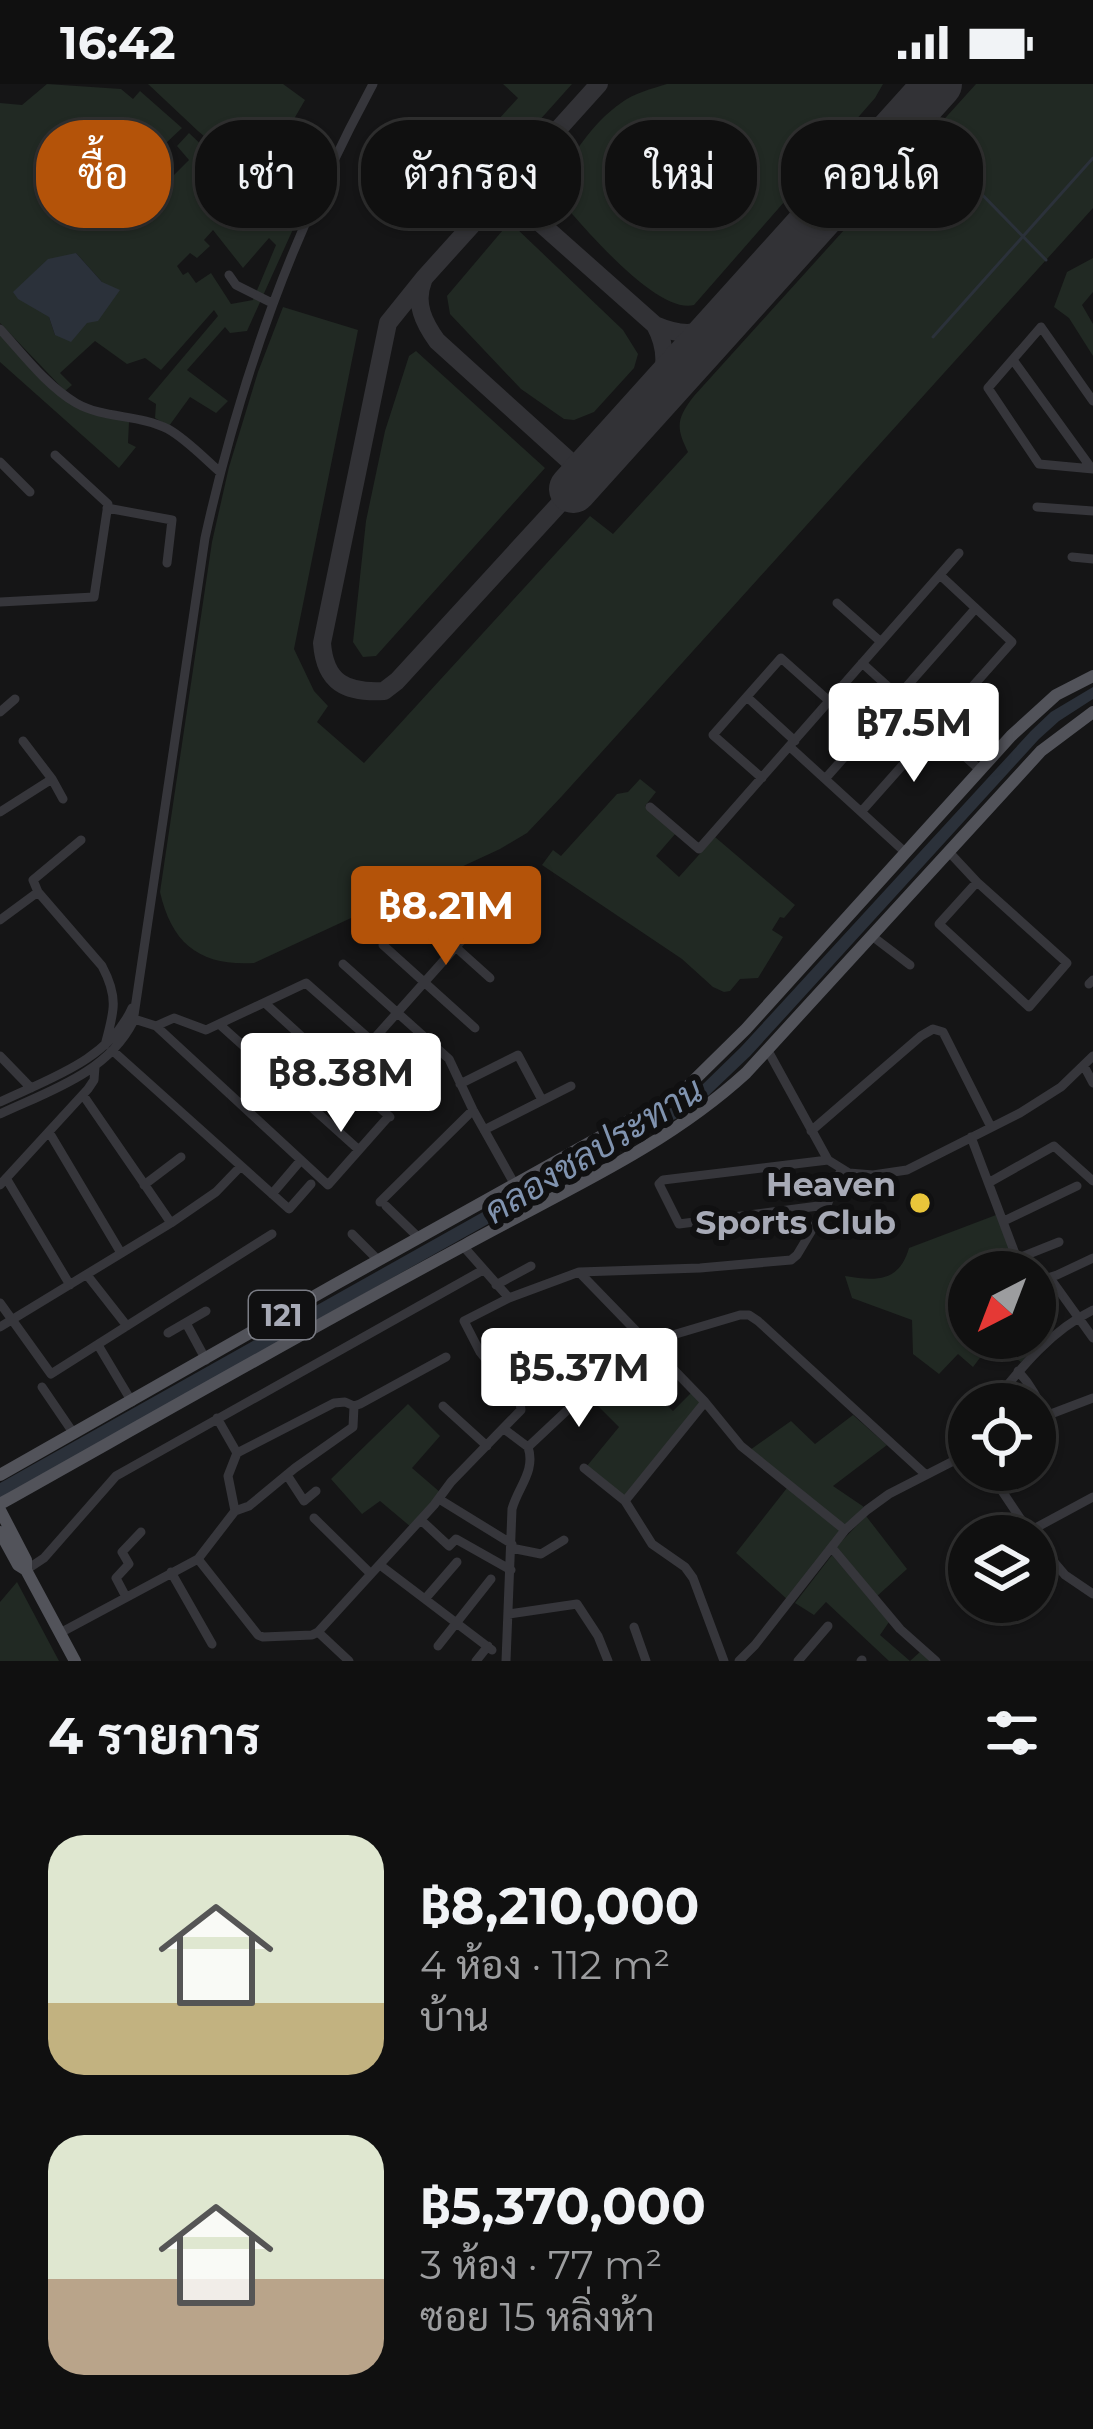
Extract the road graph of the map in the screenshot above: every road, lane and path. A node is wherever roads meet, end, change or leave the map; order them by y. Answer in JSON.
{"nodes":[{"id":1,"x":373,"y":84,"type":"edge"},
{"id":2,"x":229,"y":275,"type":"dead end"},
{"id":3,"x":272,"y":303,"type":"junction"},
{"id":4,"x":0,"y":329,"type":"edge"},
{"id":5,"x":1013,"y":360,"type":"junction"},
{"id":6,"x":1093,"y":401,"type":"edge"},
{"id":7,"x":55,"y":455,"type":"dead end"},
{"id":8,"x":0,"y":462,"type":"edge"},
{"id":9,"x":1092,"y":469,"type":"edge"},
{"id":10,"x":220,"y":472,"type":"junction"},
{"id":11,"x":30,"y":492,"type":"dead end"},
{"id":12,"x":1037,"y":507,"type":"dead end"},
{"id":13,"x":107,"y":508,"type":"junction"},
{"id":14,"x":1093,"y":511,"type":"edge"},
{"id":15,"x":959,"y":553,"type":"dead end"},
{"id":16,"x":1072,"y":557,"type":"dead end"},
{"id":17,"x":1093,"y":559,"type":"edge"},
{"id":18,"x":167,"y":562,"type":"dead end"},
{"id":19,"x":940,"y":575,"type":"junction"},
{"id":20,"x":0,"y":602,"type":"edge"},
{"id":21,"x":837,"y":603,"type":"dead end"},
{"id":22,"x":976,"y":609,"type":"junction"},
{"id":23,"x":881,"y":642,"type":"junction"},
{"id":24,"x":862,"y":663,"type":"junction"},
{"id":25,"x":1093,"y":676,"type":"edge"},
{"id":26,"x":898,"y":696,"type":"junction"},
{"id":27,"x":747,"y":697,"type":"junction"},
{"id":28,"x":15,"y":699,"type":"dead end"},
{"id":29,"x":828,"y":700,"type":"junction"},
{"id":30,"x":0,"y":712,"type":"edge"},
{"id":31,"x":1093,"y":712,"type":"edge"},
{"id":32,"x":934,"y":729,"type":"junction"},
{"id":33,"x":23,"y":741,"type":"dead end"},
{"id":34,"x":792,"y":744,"type":"junction"},
{"id":35,"x":980,"y":770,"type":"junction"},
{"id":36,"x":762,"y":778,"type":"junction"},
{"id":37,"x":52,"y":779,"type":"junction"},
{"id":38,"x":825,"y":779,"type":"junction"},
{"id":39,"x":62,"y":799,"type":"dead end"},
{"id":40,"x":650,"y":807,"type":"dead end"},
{"id":41,"x":861,"y":812,"type":"junction"},
{"id":42,"x":1,"y":813,"type":"edge"},
{"id":43,"x":81,"y":840,"type":"dead end"},
{"id":44,"x":688,"y":840,"type":"junction"},
{"id":45,"x":949,"y":852,"type":"junction"},
{"id":46,"x":906,"y":853,"type":"junction"},
{"id":47,"x":677,"y":854,"type":"dead end"},
{"id":48,"x":977,"y":882,"type":"junction"},
{"id":49,"x":38,"y":892,"type":"junction"},
{"id":50,"x":0,"y":920,"type":"edge"},
{"id":51,"x":431,"y":925,"type":"dead end"},
{"id":52,"x":504,"y":928,"type":"dead end"},
{"id":53,"x":872,"y":936,"type":"junction"},
{"id":54,"x":383,"y":945,"type":"dead end"},
{"id":55,"x":456,"y":947,"type":"junction"},
{"id":56,"x":343,"y":964,"type":"dead end"},
{"id":57,"x":910,"y":965,"type":"dead end"},
{"id":58,"x":490,"y":978,"type":"dead end"},
{"id":59,"x":425,"y":982,"type":"junction"},
{"id":60,"x":140,"y":986,"type":"junction"},
{"id":61,"x":266,"y":1004,"type":"junction"},
{"id":62,"x":397,"y":1013,"type":"junction"},
{"id":63,"x":134,"y":1019,"type":"junction"},
{"id":64,"x":219,"y":1024,"type":"junction"},
{"id":65,"x":156,"y":1026,"type":"junction"},
{"id":66,"x":475,"y":1028,"type":"dead end"},
{"id":67,"x":749,"y":1031,"type":"junction"},
{"id":68,"x":372,"y":1041,"type":"junction"},
{"id":69,"x":109,"y":1048,"type":"junction"},
{"id":70,"x":765,"y":1048,"type":"junction"},
{"id":71,"x":0,"y":1056,"type":"edge"},
{"id":72,"x":1093,"y":1056,"type":"edge"},
{"id":73,"x":95,"y":1062,"type":"junction"},
{"id":74,"x":9,"y":1066,"type":"junction"},
{"id":75,"x":1084,"y":1066,"type":"junction"},
{"id":76,"x":0,"y":1075,"type":"edge"},
{"id":77,"x":1093,"y":1083,"type":"edge"},
{"id":78,"x":460,"y":1084,"type":"junction"},
{"id":79,"x":571,"y":1086,"type":"dead end"},
{"id":80,"x":424,"y":1087,"type":"dead end"},
{"id":81,"x":31,"y":1088,"type":"junction"},
{"id":82,"x":83,"y":1095,"type":"junction"},
{"id":83,"x":542,"y":1100,"type":"junction"},
{"id":84,"x":0,"y":1102,"type":"edge"},
{"id":85,"x":473,"y":1110,"type":"junction"},
{"id":86,"x":0,"y":1114,"type":"edge"},
{"id":87,"x":992,"y":1127,"type":"junction"},
{"id":88,"x":484,"y":1130,"type":"junction"},
{"id":89,"x":811,"y":1131,"type":"junction"},
{"id":90,"x":49,"y":1132,"type":"junction"},
{"id":91,"x":971,"y":1137,"type":"junction"},
{"id":92,"x":358,"y":1150,"type":"junction"},
{"id":93,"x":181,"y":1156,"type":"dead end"},
{"id":94,"x":302,"y":1160,"type":"junction"},
{"id":95,"x":828,"y":1160,"type":"junction"},
{"id":96,"x":241,"y":1166,"type":"junction"},
{"id":97,"x":841,"y":1170,"type":"junction"},
{"id":98,"x":1093,"y":1181,"type":"edge"},
{"id":99,"x":3,"y":1182,"type":"edge"},
{"id":100,"x":990,"y":1182,"type":"junction"},
{"id":101,"x":311,"y":1184,"type":"dead end"},
{"id":102,"x":144,"y":1185,"type":"junction"},
{"id":103,"x":515,"y":1185,"type":"junction"},
{"id":104,"x":1077,"y":1186,"type":"dead end"},
{"id":105,"x":272,"y":1194,"type":"junction"},
{"id":106,"x":827,"y":1205,"type":"junction"},
{"id":107,"x":1004,"y":1221,"type":"junction"},
{"id":108,"x":170,"y":1223,"type":"junction"},
{"id":109,"x":272,"y":1234,"type":"dead end"},
{"id":110,"x":352,"y":1234,"type":"dead end"},
{"id":111,"x":418,"y":1238,"type":"junction"},
{"id":112,"x":1060,"y":1242,"type":"dead end"},
{"id":113,"x":463,"y":1246,"type":"junction"},
{"id":114,"x":1013,"y":1251,"type":"edge"},
{"id":115,"x":1037,"y":1251,"type":"edge"},
{"id":116,"x":121,"y":1253,"type":"junction"},
{"id":117,"x":1093,"y":1258,"type":"edge"},
{"id":118,"x":378,"y":1260,"type":"junction"},
{"id":119,"x":531,"y":1266,"type":"dead end"},
{"id":120,"x":483,"y":1270,"type":"junction"},
{"id":121,"x":579,"y":1272,"type":"junction"},
{"id":122,"x":87,"y":1275,"type":"junction"},
{"id":123,"x":1056,"y":1276,"type":"edge"},
{"id":124,"x":70,"y":1285,"type":"junction"},
{"id":125,"x":496,"y":1285,"type":"junction"},
{"id":126,"x":1056,"y":1288,"type":"edge"},
{"id":127,"x":509,"y":1298,"type":"junction"},
{"id":128,"x":0,"y":1304,"type":"edge"},
{"id":129,"x":1093,"y":1310,"type":"edge"},
{"id":130,"x":206,"y":1311,"type":"dead end"},
{"id":131,"x":1077,"y":1319,"type":"junction"},
{"id":132,"x":186,"y":1323,"type":"junction"},
{"id":133,"x":5,"y":1324,"type":"edge"},
{"id":134,"x":127,"y":1326,"type":"junction"},
{"id":135,"x":168,"y":1333,"type":"dead end"},
{"id":136,"x":1093,"y":1338,"type":"edge"},
{"id":137,"x":649,"y":1342,"type":"junction"},
{"id":138,"x":98,"y":1345,"type":"junction"},
{"id":139,"x":446,"y":1357,"type":"dead end"},
{"id":140,"x":206,"y":1360,"type":"junction"},
{"id":141,"x":1018,"y":1371,"type":"junction"},
{"id":142,"x":1009,"y":1383,"type":"edge"},
{"id":143,"x":1026,"y":1383,"type":"edge"},
{"id":144,"x":42,"y":1387,"type":"dead end"},
{"id":145,"x":1093,"y":1398,"type":"edge"},
{"id":146,"x":132,"y":1402,"type":"junction"},
{"id":147,"x":705,"y":1402,"type":"junction"},
{"id":148,"x":354,"y":1406,"type":"junction"},
{"id":149,"x":443,"y":1406,"type":"dead end"},
{"id":150,"x":1056,"y":1412,"type":"edge"},
{"id":151,"x":217,"y":1418,"type":"junction"},
{"id":152,"x":504,"y":1429,"type":"junction"},
{"id":153,"x":74,"y":1434,"type":"junction"},
{"id":154,"x":487,"y":1446,"type":"junction"},
{"id":155,"x":528,"y":1447,"type":"junction"},
{"id":156,"x":237,"y":1453,"type":"junction"},
{"id":157,"x":948,"y":1463,"type":"edge"},
{"id":158,"x":584,"y":1468,"type":"dead end"},
{"id":159,"x":287,"y":1474,"type":"junction"},
{"id":160,"x":926,"y":1474,"type":"junction"},
{"id":161,"x":0,"y":1475,"type":"edge"},
{"id":162,"x":316,"y":1492,"type":"dead end"},
{"id":163,"x":1093,"y":1497,"type":"edge"},
{"id":164,"x":439,"y":1499,"type":"junction"},
{"id":165,"x":625,"y":1501,"type":"junction"},
{"id":166,"x":0,"y":1507,"type":"edge"},
{"id":167,"x":235,"y":1510,"type":"junction"},
{"id":168,"x":314,"y":1518,"type":"dead end"},
{"id":169,"x":421,"y":1520,"type":"junction"},
{"id":170,"x":1056,"y":1521,"type":"edge"},
{"id":171,"x":845,"y":1530,"type":"junction"},
{"id":172,"x":0,"y":1532,"type":"edge"},
{"id":173,"x":141,"y":1532,"type":"dead end"},
{"id":174,"x":564,"y":1540,"type":"dead end"},
{"id":175,"x":511,"y":1546,"type":"junction"},
{"id":176,"x":832,"y":1548,"type":"junction"},
{"id":177,"x":197,"y":1560,"type":"junction"},
{"id":178,"x":457,"y":1562,"type":"dead end"},
{"id":179,"x":1056,"y":1564,"type":"edge"},
{"id":180,"x":380,"y":1565,"type":"junction"},
{"id":181,"x":26,"y":1570,"type":"junction"},
{"id":182,"x":511,"y":1570,"type":"junction"},
{"id":183,"x":171,"y":1573,"type":"junction"},
{"id":184,"x":371,"y":1574,"type":"junction"},
{"id":185,"x":491,"y":1580,"type":"dead end"},
{"id":186,"x":1093,"y":1594,"type":"edge"},
{"id":187,"x":126,"y":1597,"type":"junction"},
{"id":188,"x":425,"y":1599,"type":"junction"},
{"id":189,"x":509,"y":1614,"type":"junction"},
{"id":190,"x":457,"y":1623,"type":"junction"},
{"id":191,"x":828,"y":1626,"type":"dead end"},
{"id":192,"x":634,"y":1627,"type":"dead end"},
{"id":193,"x":318,"y":1632,"type":"junction"},
{"id":194,"x":60,"y":1633,"type":"junction"},
{"id":195,"x":212,"y":1644,"type":"dead end"},
{"id":196,"x":437,"y":1646,"type":"dead end"},
{"id":197,"x":746,"y":1659,"type":"edge"},
{"id":198,"x":75,"y":1661,"type":"edge"},
{"id":199,"x":350,"y":1661,"type":"edge"},
{"id":200,"x":476,"y":1661,"type":"edge"},
{"id":201,"x":506,"y":1661,"type":"edge"},
{"id":202,"x":608,"y":1661,"type":"edge"},
{"id":203,"x":646,"y":1661,"type":"edge"},
{"id":204,"x":724,"y":1661,"type":"edge"},
{"id":205,"x":798,"y":1661,"type":"edge"},
{"id":206,"x":936,"y":1661,"type":"edge"}],
"edges":[{"from":1,"to":3,"type":"street"},
{"from":2,"to":3,"type":"street"},
{"from":3,"to":10,"type":"street"},
{"from":4,"to":10,"type":"street"},
{"from":5,"to":6,"type":"street"},
{"from":5,"to":9,"type":"street"},
{"from":5,"to":9,"type":"street"},
{"from":7,"to":13,"type":"street"},
{"from":8,"to":11,"type":"street"},
{"from":10,"to":60,"type":"street"},
{"from":12,"to":14,"type":"street"},
{"from":13,"to":18,"type":"street"},
{"from":13,"to":20,"type":"street"},
{"from":15,"to":19,"type":"street"},
{"from":16,"to":17,"type":"street"},
{"from":19,"to":22,"type":"street"},
{"from":19,"to":23,"type":"street"},
{"from":21,"to":23,"type":"street"},
{"from":22,"to":26,"type":"street"},
{"from":22,"to":32,"type":"street"},
{"from":23,"to":24,"type":"street"},
{"from":24,"to":26,"type":"street"},
{"from":24,"to":29,"type":"street"},
{"from":25,"to":35,"type":"main road","number":"121"},
{"from":26,"to":32,"type":"street"},
{"from":26,"to":38,"type":"street"},
{"from":27,"to":29,"type":"street"},
{"from":27,"to":34,"type":"street"},
{"from":27,"to":36,"type":"street"},
{"from":28,"to":30,"type":"street"},
{"from":29,"to":34,"type":"street"},
{"from":31,"to":45,"type":"main road","number":"121"},
{"from":32,"to":35,"type":"street"},
{"from":32,"to":41,"type":"street"},
{"from":33,"to":37,"type":"street"},
{"from":34,"to":36,"type":"street"},
{"from":34,"to":38,"type":"street"},
{"from":35,"to":46,"type":"main road","number":"121"},
{"from":36,"to":44,"type":"street"},
{"from":37,"to":39,"type":"street"},
{"from":37,"to":42,"type":"street"},
{"from":38,"to":41,"type":"street"},
{"from":40,"to":44,"type":"street"},
{"from":41,"to":46,"type":"street"},
{"from":43,"to":49,"type":"street"},
{"from":44,"to":47,"type":"street"},
{"from":45,"to":48,"type":"street"},
{"from":45,"to":53,"type":"main road","number":"121"},
{"from":46,"to":67,"type":"main road","number":"121"},
{"from":48,"to":48,"type":"street"},
{"from":49,"to":50,"type":"street"},
{"from":49,"to":69,"type":"street"},
{"from":51,"to":55,"type":"street"},
{"from":52,"to":55,"type":"street"},
{"from":53,"to":57,"type":"street"},
{"from":53,"to":70,"type":"main road","number":"121"},
{"from":54,"to":59,"type":"street"},
{"from":55,"to":58,"type":"street"},
{"from":55,"to":59,"type":"street"},
{"from":56,"to":62,"type":"street"},
{"from":59,"to":62,"type":"street"},
{"from":59,"to":66,"type":"street"},
{"from":60,"to":63,"type":"street"},
{"from":60,"to":69,"type":"street"},
{"from":61,"to":64,"type":"street"},
{"from":61,"to":68,"type":"street"},
{"from":61,"to":92,"type":"street"},
{"from":62,"to":68,"type":"street"},
{"from":62,"to":78,"type":"street"},
{"from":63,"to":65,"type":"street"},
{"from":63,"to":69,"type":"street"},
{"from":64,"to":65,"type":"street"},
{"from":64,"to":92,"type":"street"},
{"from":65,"to":94,"type":"street"},
{"from":67,"to":70,"type":"main road"},
{"from":67,"to":103,"type":"main road","number":"121"},
{"from":68,"to":80,"type":"street"},
{"from":69,"to":73,"type":"street"},
{"from":69,"to":96,"type":"street"},
{"from":70,"to":89,"type":"street"},
{"from":70,"to":113,"type":"main road","number":"121"},
{"from":71,"to":74,"type":"street"},
{"from":72,"to":75,"type":"street"},
{"from":73,"to":81,"type":"street"},
{"from":73,"to":82,"type":"street"},
{"from":73,"to":86,"type":"street"},
{"from":74,"to":76,"type":"street"},
{"from":74,"to":81,"type":"street"},
{"from":75,"to":77,"type":"street"},
{"from":75,"to":87,"type":"street"},
{"from":78,"to":83,"type":"street"},
{"from":78,"to":85,"type":"street"},
{"from":79,"to":83,"type":"street"},
{"from":81,"to":84,"type":"street"},
{"from":82,"to":90,"type":"street"},
{"from":82,"to":102,"type":"street"},
{"from":83,"to":88,"type":"street"},
{"from":85,"to":88,"type":"street"},
{"from":85,"to":111,"type":"street"},
{"from":87,"to":89,"type":"street"},
{"from":87,"to":91,"type":"street"},
{"from":88,"to":103,"type":"street"},
{"from":89,"to":95,"type":"street"},
{"from":90,"to":99,"type":"street"},
{"from":90,"to":116,"type":"street"},
{"from":91,"to":97,"type":"street"},
{"from":91,"to":100,"type":"street"},
{"from":92,"to":94,"type":"street"},
{"from":93,"to":102,"type":"street"},
{"from":94,"to":105,"type":"street"},
{"from":95,"to":97,"type":"street"},
{"from":95,"to":106,"type":"street"},
{"from":96,"to":105,"type":"street"},
{"from":96,"to":108,"type":"street"},
{"from":97,"to":106,"type":"street"},
{"from":98,"to":100,"type":"street"},
{"from":99,"to":124,"type":"street"},
{"from":100,"to":107,"type":"street"},
{"from":101,"to":105,"type":"street"},
{"from":102,"to":108,"type":"street"},
{"from":103,"to":111,"type":"main road","number":"121"},
{"from":104,"to":107,"type":"street"},
{"from":106,"to":121,"type":"street"},
{"from":107,"to":114,"type":"street"},
{"from":108,"to":116,"type":"street"},
{"from":109,"to":134,"type":"street"},
{"from":110,"to":118,"type":"street"},
{"from":111,"to":118,"type":"main road","number":"121"},
{"from":112,"to":115,"type":"street"},
{"from":113,"to":120,"type":"street"},
{"from":113,"to":166,"type":"main road","number":"121"},
{"from":116,"to":122,"type":"street"},
{"from":117,"to":123,"type":"street"},
{"from":118,"to":140,"type":"main road","number":"121"},
{"from":119,"to":125,"type":"street"},
{"from":120,"to":125,"type":"street"},
{"from":120,"to":151,"type":"street"},
{"from":121,"to":127,"type":"street"},
{"from":121,"to":137,"type":"street"},
{"from":122,"to":124,"type":"street"},
{"from":122,"to":134,"type":"street"},
{"from":124,"to":133,"type":"street"},
{"from":125,"to":127,"type":"street"},
{"from":126,"to":131,"type":"street"},
{"from":127,"to":152,"type":"street"},
{"from":128,"to":133,"type":"street"},
{"from":129,"to":131,"type":"street"},
{"from":130,"to":132,"type":"street"},
{"from":131,"to":136,"type":"street"},
{"from":131,"to":141,"type":"street"},
{"from":132,"to":135,"type":"street"},
{"from":132,"to":140,"type":"street"},
{"from":133,"to":138,"type":"street"},
{"from":134,"to":138,"type":"street"},
{"from":137,"to":147,"type":"street"},
{"from":137,"to":155,"type":"street"},
{"from":137,"to":160,"type":"street"},
{"from":138,"to":146,"type":"street"},
{"from":139,"to":148,"type":"street"},
{"from":140,"to":146,"type":"main road","number":"121"},
{"from":141,"to":142,"type":"street"},
{"from":141,"to":143,"type":"street"},
{"from":144,"to":153,"type":"street"},
{"from":145,"to":150,"type":"street"},
{"from":146,"to":153,"type":"main road","number":"121"},
{"from":147,"to":165,"type":"street"},
{"from":147,"to":171,"type":"street"},
{"from":148,"to":156,"type":"street"},
{"from":148,"to":159,"type":"street"},
{"from":149,"to":154,"type":"street"},
{"from":151,"to":156,"type":"street"},
{"from":151,"to":181,"type":"street"},
{"from":152,"to":154,"type":"street"},
{"from":152,"to":155,"type":"street"},
{"from":153,"to":161,"type":"main road","number":"121"},
{"from":154,"to":164,"type":"street"},
{"from":155,"to":175,"type":"street"},
{"from":156,"to":167,"type":"street"},
{"from":157,"to":160,"type":"street"},
{"from":158,"to":165,"type":"street"},
{"from":159,"to":162,"type":"street"},
{"from":159,"to":167,"type":"street"},
{"from":160,"to":171,"type":"street"},
{"from":163,"to":170,"type":"street"},
{"from":164,"to":169,"type":"street"},
{"from":164,"to":175,"type":"street"},
{"from":165,"to":204,"type":"street"},
{"from":166,"to":181,"type":"main road"},
{"from":167,"to":177,"type":"street"},
{"from":168,"to":184,"type":"street"},
{"from":169,"to":180,"type":"street"},
{"from":169,"to":182,"type":"street"},
{"from":171,"to":176,"type":"street"},
{"from":172,"to":181,"type":"main road"},
{"from":173,"to":187,"type":"street"},
{"from":174,"to":175,"type":"street"},
{"from":175,"to":182,"type":"street"},
{"from":176,"to":197,"type":"street"},
{"from":176,"to":206,"type":"street"},
{"from":177,"to":183,"type":"street"},
{"from":177,"to":193,"type":"street"},
{"from":178,"to":188,"type":"street"},
{"from":179,"to":186,"type":"street"},
{"from":180,"to":184,"type":"street"},
{"from":180,"to":188,"type":"street"},
{"from":181,"to":194,"type":"main road"},
{"from":182,"to":189,"type":"street"},
{"from":183,"to":187,"type":"street"},
{"from":183,"to":195,"type":"street"},
{"from":184,"to":193,"type":"street"},
{"from":185,"to":190,"type":"street"},
{"from":187,"to":194,"type":"street"},
{"from":188,"to":190,"type":"street"},
{"from":189,"to":201,"type":"street"},
{"from":189,"to":202,"type":"street"},
{"from":190,"to":196,"type":"street"},
{"from":190,"to":200,"type":"street"},
{"from":191,"to":205,"type":"street"},
{"from":192,"to":203,"type":"street"},
{"from":193,"to":199,"type":"street"},
{"from":194,"to":198,"type":"main road"}]}
